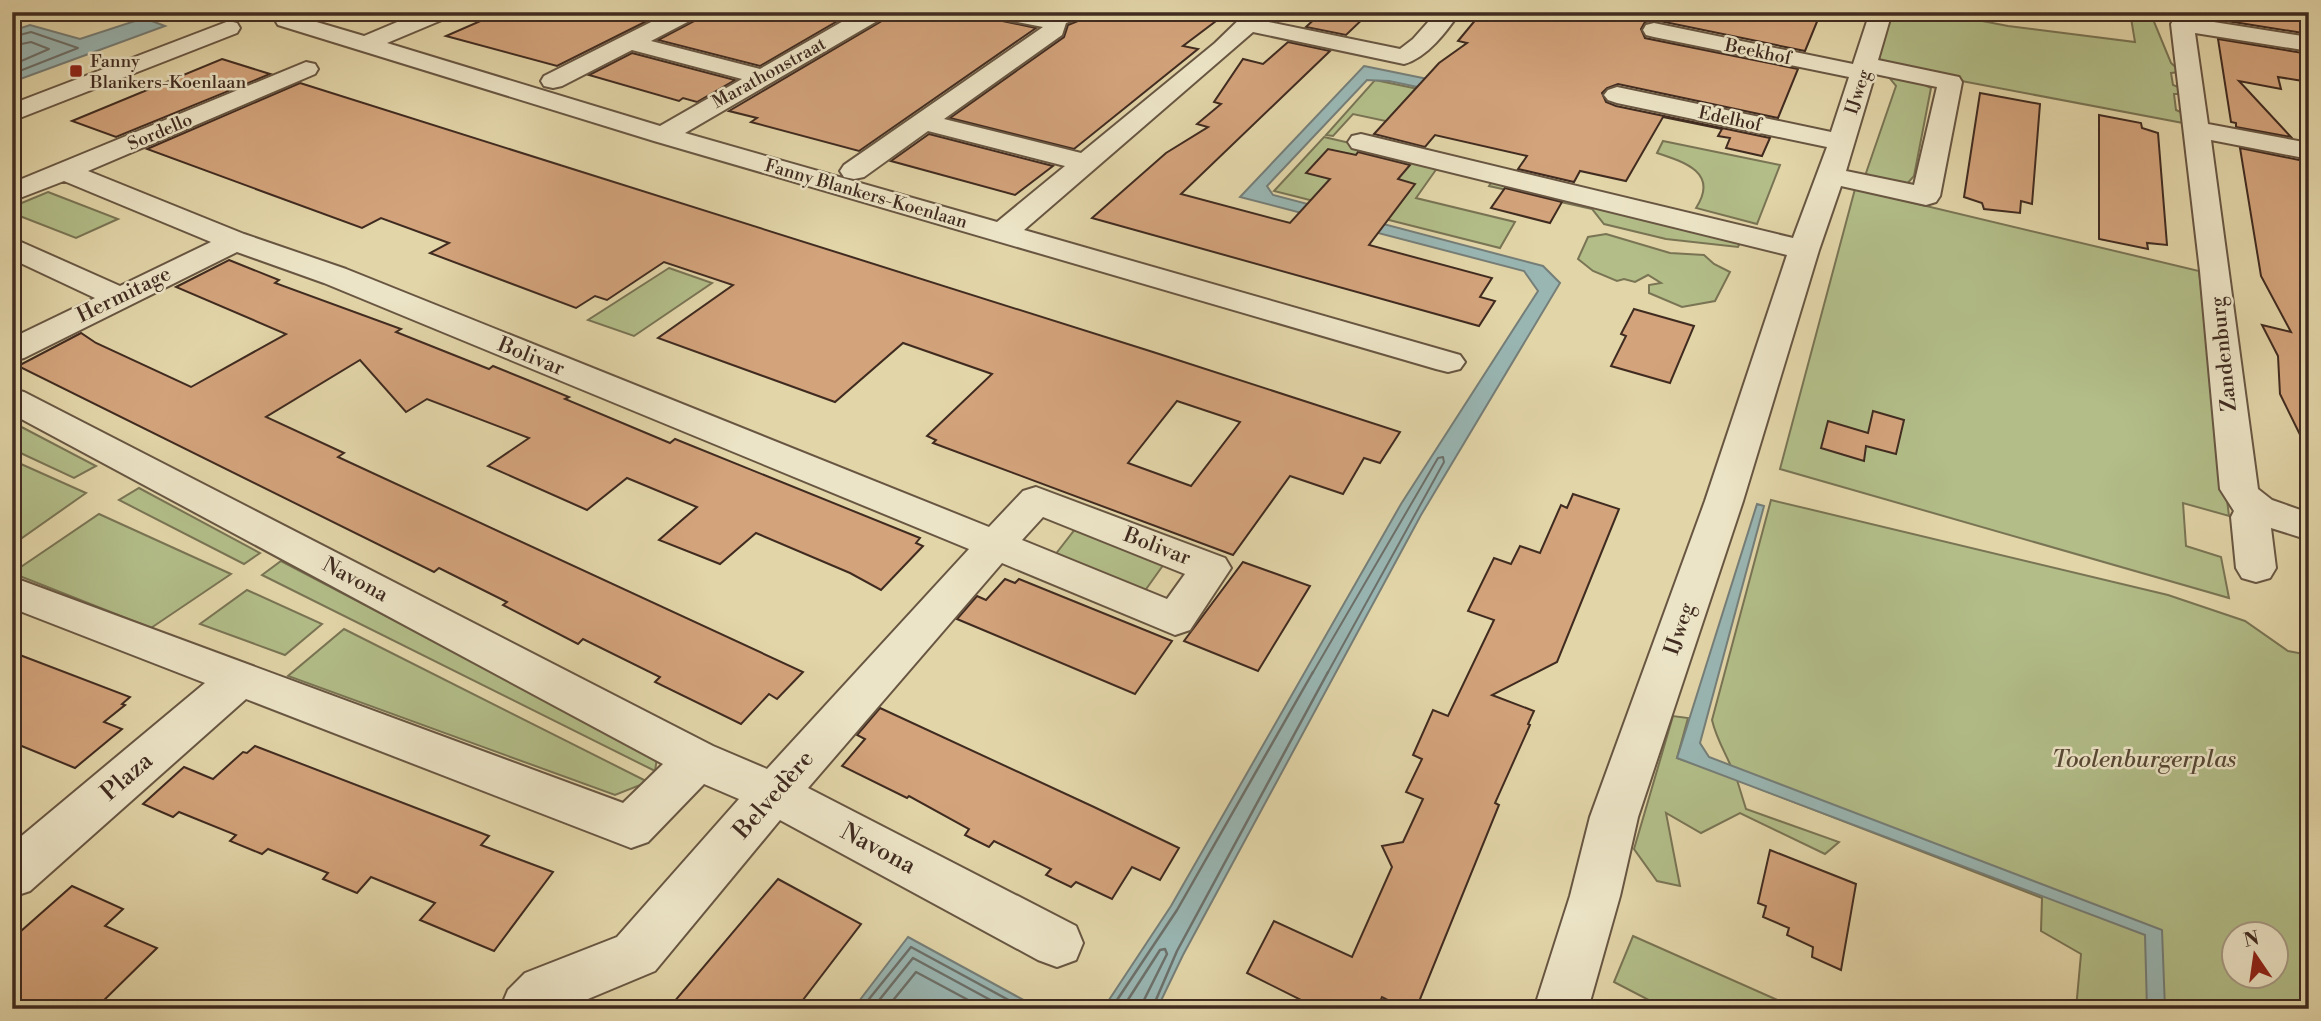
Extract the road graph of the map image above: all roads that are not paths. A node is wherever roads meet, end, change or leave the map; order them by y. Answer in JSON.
{"nodes":[{"id":1,"x":441,"y":12,"type":"edge"},
{"id":2,"x":688,"y":12,"type":"edge"},
{"id":3,"x":876,"y":12,"type":"edge"},
{"id":4,"x":999,"y":12,"type":"edge"},
{"id":5,"x":1449,"y":12,"type":"edge"},
{"id":6,"x":1878,"y":13,"type":"edge"},
{"id":7,"x":1064,"y":17,"type":"edge"},
{"id":8,"x":1254,"y":18,"type":"edge"},
{"id":9,"x":252,"y":21,"type":"edge"},
{"id":10,"x":1654,"y":30,"type":"dead end"},
{"id":11,"x":629,"y":42,"type":"junction"},
{"id":12,"x":366,"y":44,"type":"junction"},
{"id":13,"x":2309,"y":44,"type":"edge"},
{"id":14,"x":306,"y":69,"type":"dead end"},
{"id":15,"x":1865,"y":69,"type":"junction"},
{"id":16,"x":763,"y":78,"type":"junction"},
{"id":17,"x":553,"y":81,"type":"dead end"},
{"id":18,"x":1617,"y":95,"type":"dead end"},
{"id":19,"x":12,"y":99,"type":"edge"},
{"id":20,"x":12,"y":113,"type":"edge"},
{"id":21,"x":923,"y":122,"type":"junction"},
{"id":22,"x":2196,"y":129,"type":"junction"},
{"id":23,"x":663,"y":135,"type":"junction"},
{"id":24,"x":1361,"y":142,"type":"dead end"},
{"id":25,"x":2309,"y":151,"type":"edge"},
{"id":26,"x":1837,"y":159,"type":"junction"},
{"id":27,"x":1086,"y":163,"type":"junction"},
{"id":28,"x":854,"y":171,"type":"dead end"},
{"id":29,"x":66,"y":172,"type":"junction"},
{"id":30,"x":12,"y":193,"type":"edge"},
{"id":31,"x":1001,"y":234,"type":"junction"},
{"id":32,"x":236,"y":241,"type":"junction"},
{"id":33,"x":12,"y":247,"type":"edge"},
{"id":34,"x":1804,"y":250,"type":"junction"},
{"id":35,"x":118,"y":297,"type":"junction"},
{"id":36,"x":22,"y":336,"type":"edge"},
{"id":37,"x":1448,"y":362,"type":"dead end"},
{"id":38,"x":12,"y":400,"type":"edge"},
{"id":39,"x":2258,"y":509,"type":"junction"},
{"id":40,"x":2309,"y":527,"type":"edge"},
{"id":41,"x":996,"y":545,"type":"junction"},
{"id":42,"x":2256,"y":568,"type":"dead end"},
{"id":43,"x":12,"y":592,"type":"edge"},
{"id":44,"x":241,"y":678,"type":"junction"},
{"id":45,"x":697,"y":760,"type":"junction"},
{"id":46,"x":774,"y":793,"type":"junction"},
{"id":47,"x":12,"y":875,"type":"edge"},
{"id":48,"x":1057,"y":943,"type":"dead end"},
{"id":49,"x":527,"y":1009,"type":"edge"},
{"id":50,"x":1561,"y":1009,"type":"edge"}],
"edges":[{"from":1,"to":12,"type":"street"},
{"from":2,"to":11,"type":"street"},
{"from":3,"to":16,"type":"street","name":"Marathonstraat"},
{"from":4,"to":7,"type":"street"},
{"from":5,"to":8,"type":"street"},
{"from":6,"to":15,"type":"street","name":"IJweg"},
{"from":7,"to":21,"type":"street"},
{"from":8,"to":27,"type":"street"},
{"from":9,"to":12,"type":"street","name":"Fanny Blankers-Koenlaan"},
{"from":9,"to":19,"type":"street"},
{"from":9,"to":20,"type":"street"},
{"from":10,"to":15,"type":"street","name":"Beekhof"},
{"from":11,"to":16,"type":"street"},
{"from":11,"to":17,"type":"street"},
{"from":12,"to":23,"type":"street","name":"Fanny Blankers-Koenlaan"},
{"from":13,"to":22,"type":"street","name":"Zandenburg"},
{"from":14,"to":29,"type":"street","name":"Sordello"},
{"from":15,"to":26,"type":"street","name":"IJweg"},
{"from":15,"to":26,"type":"street","name":"Beekhof"},
{"from":16,"to":23,"type":"street","name":"Marathonstraat"},
{"from":18,"to":26,"type":"street","name":"Edelhof"},
{"from":21,"to":27,"type":"street"},
{"from":21,"to":28,"type":"street"},
{"from":22,"to":25,"type":"street"},
{"from":22,"to":39,"type":"street","name":"Zandenburg"},
{"from":23,"to":31,"type":"street","name":"Fanny Blankers-Koenlaan"},
{"from":24,"to":34,"type":"street"},
{"from":26,"to":34,"type":"street","name":"IJweg"},
{"from":27,"to":31,"type":"street"},
{"from":29,"to":30,"type":"street","name":"Sordello"},
{"from":29,"to":32,"type":"street","name":"Bolivar"},
{"from":31,"to":37,"type":"street","name":"Fanny Blankers-Koenlaan"},
{"from":32,"to":35,"type":"street","name":"Hermitage"},
{"from":32,"to":41,"type":"street","name":"Bolivar"},
{"from":33,"to":35,"type":"street"},
{"from":34,"to":50,"type":"street","name":"IJweg"},
{"from":35,"to":36,"type":"street","name":"Hermitage"},
{"from":38,"to":45,"type":"street","name":"Navona"},
{"from":39,"to":40,"type":"street"},
{"from":39,"to":42,"type":"street"},
{"from":41,"to":41,"type":"street","name":"Bolivar"},
{"from":41,"to":46,"type":"street","name":"Belvedère"},
{"from":43,"to":44,"type":"street"},
{"from":44,"to":45,"type":"street"},
{"from":44,"to":47,"type":"street","name":"Plaza"},
{"from":45,"to":46,"type":"street","name":"Navona"},
{"from":46,"to":48,"type":"street","name":"Navona"},
{"from":46,"to":49,"type":"street","name":"Belvedère"}]}
